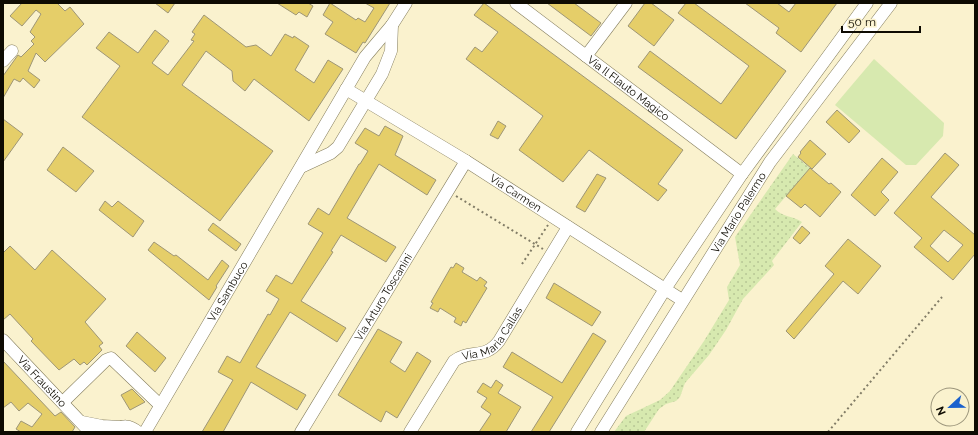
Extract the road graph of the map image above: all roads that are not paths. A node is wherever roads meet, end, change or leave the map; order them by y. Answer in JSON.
{"nodes":[{"id":1,"x":406,"y":3,"type":"edge"},
{"id":2,"x":516,"y":3,"type":"edge"},
{"id":3,"x":626,"y":3,"type":"edge"},
{"id":4,"x":867,"y":3,"type":"edge"},
{"id":5,"x":891,"y":3,"type":"edge"},
{"id":6,"x":392,"y":24,"type":"junction"},
{"id":7,"x":12,"y":51,"type":"dead end"},
{"id":8,"x":586,"y":56,"type":"junction"},
{"id":9,"x":3,"y":61,"type":"edge"},
{"id":10,"x":346,"y":89,"type":"junction"},
{"id":11,"x":365,"y":101,"type":"junction"},
{"id":12,"x":466,"y":161,"type":"junction"},
{"id":13,"x":303,"y":166,"type":"junction"},
{"id":14,"x":742,"y":174,"type":"junction"},
{"id":15,"x":568,"y":227,"type":"junction"},
{"id":16,"x":665,"y":289,"type":"junction"},
{"id":17,"x":682,"y":300,"type":"junction"},
{"id":18,"x":3,"y":340,"type":"edge"},
{"id":19,"x":63,"y":402,"type":"junction"},
{"id":20,"x":160,"y":405,"type":"junction"},
{"id":21,"x":154,"y":418,"type":"junction"},
{"id":22,"x":82,"y":422,"type":"junction"},
{"id":23,"x":126,"y":429,"type":"edge"},
{"id":24,"x":90,"y":432,"type":"edge"},
{"id":25,"x":145,"y":432,"type":"edge"},
{"id":26,"x":301,"y":432,"type":"edge"},
{"id":27,"x":410,"y":432,"type":"edge"},
{"id":28,"x":577,"y":432,"type":"edge"},
{"id":29,"x":601,"y":432,"type":"edge"}],
"edges":[{"from":1,"to":6,"type":"street","name":"Via Sambuco"},
{"from":2,"to":8,"type":"street","name":"Via Il Flauto Magico"},
{"from":3,"to":8,"type":"street"},
{"from":4,"to":14,"type":"street","name":"Via Mario Palermo"},
{"from":5,"to":17,"type":"street","name":"Via Mario Palermo"},
{"from":6,"to":10,"type":"street","name":"Via Sambuco"},
{"from":6,"to":11,"type":"street"},
{"from":7,"to":9,"type":"street"},
{"from":8,"to":14,"type":"street","name":"Via Il Flauto Magico"},
{"from":10,"to":11,"type":"street","name":"Via Carmen"},
{"from":10,"to":13,"type":"street","name":"Via Sambuco"},
{"from":11,"to":12,"type":"street","name":"Via Carmen"},
{"from":11,"to":13,"type":"street"},
{"from":12,"to":15,"type":"street","name":"Via Carmen"},
{"from":12,"to":26,"type":"street","name":"Via Arturo Toscanini"},
{"from":13,"to":20,"type":"street","name":"Via Sambuco"},
{"from":14,"to":16,"type":"street","name":"Via Mario Palermo"},
{"from":15,"to":16,"type":"street","name":"Via Carmen"},
{"from":15,"to":27,"type":"street","name":"Via Maria Callas"},
{"from":16,"to":17,"type":"street","name":"Via Carmen"},
{"from":16,"to":28,"type":"street","name":"Via Mario Palermo"},
{"from":17,"to":29,"type":"street","name":"Via Mario Palermo"},
{"from":18,"to":19,"type":"street","name":"Via Fraustino"},
{"from":19,"to":20,"type":"street"},
{"from":19,"to":22,"type":"street","name":"Via Fraustino"},
{"from":20,"to":21,"type":"street","name":"Via Sambuco"},
{"from":21,"to":23,"type":"street"},
{"from":21,"to":25,"type":"street","name":"Via Sambuco"},
{"from":22,"to":23,"type":"street"},
{"from":22,"to":24,"type":"street","name":"Via Fraustino"}]}
